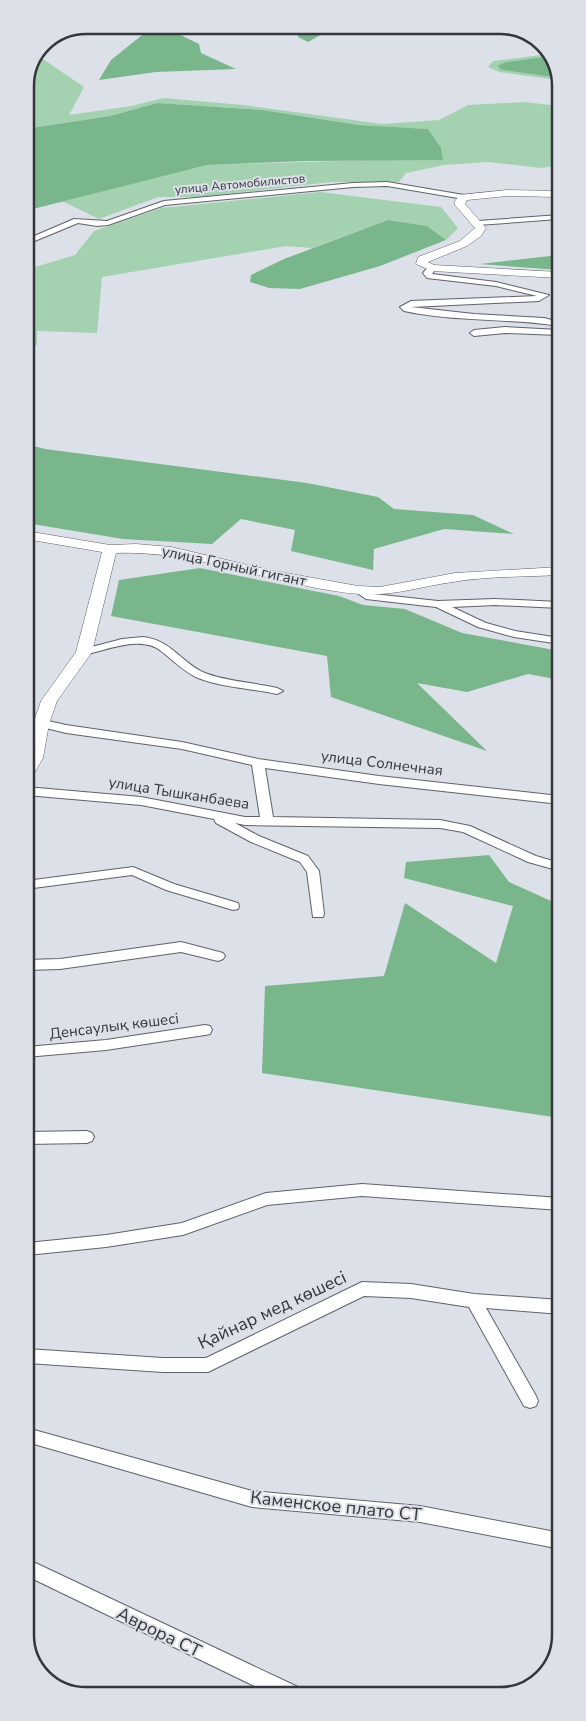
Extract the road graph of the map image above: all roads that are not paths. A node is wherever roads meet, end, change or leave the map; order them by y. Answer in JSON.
{"nodes":[{"id":1,"x":552,"y":194,"type":"edge"},
{"id":2,"x":464,"y":197,"type":"junction"},
{"id":3,"x":552,"y":218,"type":"edge"},
{"id":4,"x":478,"y":224,"type":"junction"},
{"id":5,"x":34,"y":238,"type":"edge"},
{"id":6,"x":432,"y":268,"type":"junction"},
{"id":7,"x":552,"y":275,"type":"edge"},
{"id":8,"x":552,"y":323,"type":"edge"},
{"id":9,"x":474,"y":333,"type":"dead end"},
{"id":10,"x":552,"y":333,"type":"edge"},
{"id":11,"x":34,"y":536,"type":"edge"},
{"id":12,"x":110,"y":549,"type":"junction"},
{"id":13,"x":552,"y":571,"type":"edge"},
{"id":14,"x":358,"y":590,"type":"junction"},
{"id":15,"x":438,"y":604,"type":"junction"},
{"id":16,"x":552,"y":605,"type":"edge"},
{"id":17,"x":552,"y":640,"type":"edge"},
{"id":18,"x":84,"y":652,"type":"junction"},
{"id":19,"x":278,"y":691,"type":"dead end"},
{"id":20,"x":34,"y":721,"type":"edge"},
{"id":21,"x":34,"y":722,"type":"edge"},
{"id":22,"x":258,"y":763,"type":"junction"},
{"id":23,"x":34,"y":792,"type":"edge"},
{"id":24,"x":552,"y":799,"type":"edge"},
{"id":25,"x":209,"y":814,"type":"junction"},
{"id":26,"x":267,"y":820,"type":"junction"},
{"id":27,"x":552,"y":865,"type":"edge"},
{"id":28,"x":34,"y":884,"type":"edge"},
{"id":29,"x":233,"y":906,"type":"dead end"},
{"id":30,"x":318,"y":914,"type":"dead end"},
{"id":31,"x":218,"y":956,"type":"dead end"},
{"id":32,"x":34,"y":965,"type":"edge"},
{"id":33,"x":205,"y":1030,"type":"dead end"},
{"id":34,"x":34,"y":1051,"type":"edge"},
{"id":35,"x":87,"y":1137,"type":"dead end"},
{"id":36,"x":34,"y":1138,"type":"edge"},
{"id":37,"x":552,"y":1203,"type":"edge"},
{"id":38,"x":34,"y":1248,"type":"edge"},
{"id":39,"x":474,"y":1301,"type":"junction"},
{"id":40,"x":552,"y":1306,"type":"edge"},
{"id":41,"x":34,"y":1356,"type":"edge"},
{"id":42,"x":530,"y":1401,"type":"dead end"},
{"id":43,"x":34,"y":1437,"type":"edge"},
{"id":44,"x":552,"y":1539,"type":"edge"},
{"id":45,"x":34,"y":1570,"type":"edge"},
{"id":46,"x":276,"y":1687,"type":"edge"}],
"edges":[{"from":1,"to":2,"type":"street"},
{"from":2,"to":4,"type":"street"},
{"from":2,"to":5,"type":"street","name":"улица Автомобилистов"},
{"from":3,"to":4,"type":"street"},
{"from":4,"to":6,"type":"street"},
{"from":6,"to":7,"type":"street"},
{"from":6,"to":8,"type":"street"},
{"from":9,"to":10,"type":"street"},
{"from":11,"to":12,"type":"street","name":"улица Горный гигант"},
{"from":12,"to":14,"type":"street","name":"улица Горный гигант"},
{"from":12,"to":18,"type":"street"},
{"from":13,"to":14,"type":"street","name":"улица Горный гигант"},
{"from":14,"to":15,"type":"street"},
{"from":15,"to":16,"type":"street"},
{"from":15,"to":17,"type":"street"},
{"from":18,"to":19,"type":"street"},
{"from":18,"to":20,"type":"street"},
{"from":21,"to":22,"type":"street","name":"улица Солнечная"},
{"from":22,"to":24,"type":"street","name":"улица Солнечная"},
{"from":22,"to":26,"type":"street"},
{"from":23,"to":25,"type":"street","name":"улица Тышканбаева"},
{"from":25,"to":26,"type":"street","name":"улица Тышканбаева"},
{"from":25,"to":30,"type":"street"},
{"from":26,"to":27,"type":"street","name":"улица Тышканбаева"},
{"from":28,"to":29,"type":"street"},
{"from":31,"to":32,"type":"street"},
{"from":33,"to":34,"type":"street","name":"Денсаулық көшесі"},
{"from":35,"to":36,"type":"street"},
{"from":37,"to":38,"type":"street"},
{"from":39,"to":40,"type":"street","name":"Қайнар мед көшесі"},
{"from":39,"to":41,"type":"street","name":"Қайнар мед көшесі"},
{"from":39,"to":42,"type":"street"},
{"from":43,"to":44,"type":"street","name":"Каменское плато СТ"},
{"from":45,"to":46,"type":"street","name":"Аврора СТ"}]}
